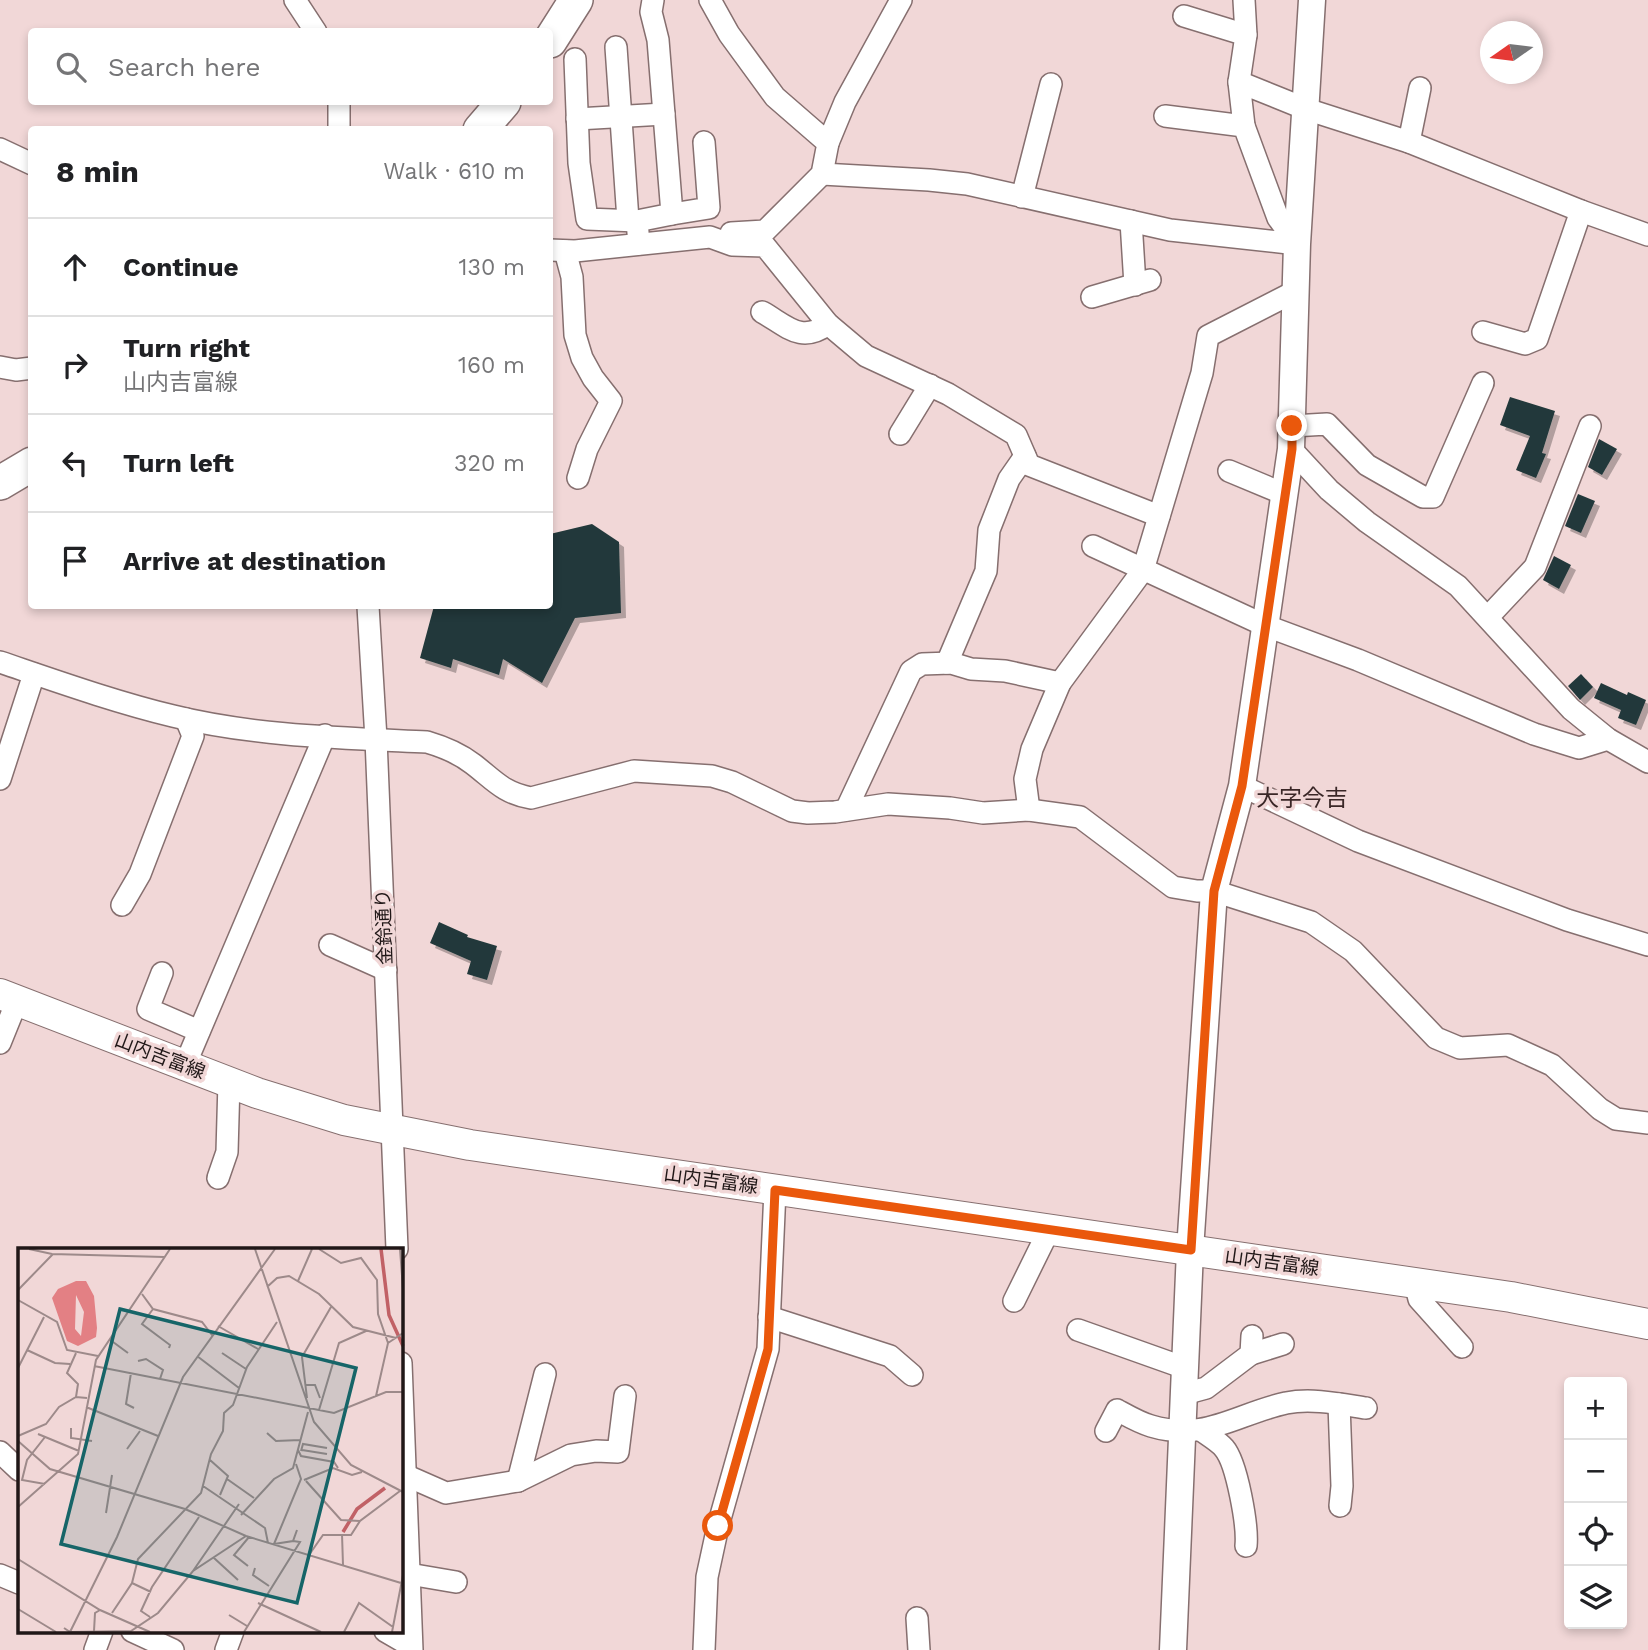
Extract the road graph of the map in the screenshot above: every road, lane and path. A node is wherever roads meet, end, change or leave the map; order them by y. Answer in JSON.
{"nodes":[{"id":1,"x":295,"y":0,"type":"edge"},
{"id":2,"x":576,"y":0,"type":"edge"},
{"id":3,"x":653,"y":0,"type":"edge"},
{"id":4,"x":710,"y":0,"type":"edge"},
{"id":5,"x":901,"y":0,"type":"edge"},
{"id":6,"x":1244,"y":0,"type":"edge"},
{"id":7,"x":1311,"y":0,"type":"edge"},
{"id":8,"x":1184,"y":16,"type":"dead end"},
{"id":9,"x":313,"y":28,"type":"edge"},
{"id":10,"x":1246,"y":35,"type":"junction"},
{"id":11,"x":616,"y":47,"type":"dead end"},
{"id":12,"x":562,"y":50,"type":"edge"},
{"id":13,"x":1239,"y":82,"type":"junction"},
{"id":14,"x":1051,"y":84,"type":"dead end"},
{"id":15,"x":1420,"y":88,"type":"dead end"},
{"id":16,"x":339,"y":105,"type":"edge"},
{"id":17,"x":501,"y":105,"type":"edge"},
{"id":18,"x":1306,"y":108,"type":"junction"},
{"id":19,"x":664,"y":114,"type":"junction"},
{"id":20,"x":1166,"y":116,"type":"dead end"},
{"id":21,"x":621,"y":117,"type":"junction"},
{"id":22,"x":577,"y":119,"type":"junction"},
{"id":23,"x":339,"y":126,"type":"edge"},
{"id":24,"x":483,"y":126,"type":"edge"},
{"id":25,"x":1244,"y":126,"type":"junction"},
{"id":26,"x":704,"y":142,"type":"dead end"},
{"id":27,"x":1409,"y":142,"type":"junction"},
{"id":28,"x":828,"y":143,"type":"junction"},
{"id":29,"x":0,"y":149,"type":"edge"},
{"id":30,"x":28,"y":162,"type":"edge"},
{"id":31,"x":822,"y":174,"type":"junction"},
{"id":32,"x":1022,"y":197,"type":"junction"},
{"id":33,"x":1581,"y":211,"type":"junction"},
{"id":34,"x":672,"y":214,"type":"junction"},
{"id":35,"x":632,"y":220,"type":"junction"},
{"id":36,"x":1130,"y":221,"type":"junction"},
{"id":37,"x":1648,"y":235,"type":"edge"},
{"id":38,"x":709,"y":237,"type":"junction"},
{"id":39,"x":639,"y":244,"type":"junction"},
{"id":40,"x":1297,"y":244,"type":"junction"},
{"id":41,"x":557,"y":250,"type":"edge"},
{"id":42,"x":1296,"y":291,"type":"junction"},
{"id":43,"x":1092,"y":297,"type":"dead end"},
{"id":44,"x":762,"y":312,"type":"dead end"},
{"id":45,"x":828,"y":324,"type":"junction"},
{"id":46,"x":1483,"y":332,"type":"dead end"},
{"id":47,"x":0,"y":368,"type":"edge"},
{"id":48,"x":28,"y":368,"type":"edge"},
{"id":49,"x":1483,"y":383,"type":"dead end"},
{"id":50,"x":930,"y":385,"type":"junction"},
{"id":51,"x":1590,"y":426,"type":"dead end"},
{"id":52,"x":900,"y":434,"type":"dead end"},
{"id":53,"x":1292,"y":437,"type":"junction"},
{"id":54,"x":1025,"y":456,"type":"junction"},
{"id":55,"x":28,"y":466,"type":"edge"},
{"id":56,"x":1229,"y":471,"type":"dead end"},
{"id":57,"x":578,"y":478,"type":"dead end"},
{"id":58,"x":0,"y":483,"type":"edge"},
{"id":59,"x":1284,"y":494,"type":"junction"},
{"id":60,"x":1159,"y":516,"type":"junction"},
{"id":61,"x":1093,"y":546,"type":"dead end"},
{"id":62,"x":1143,"y":570,"type":"junction"},
{"id":63,"x":368,"y":609,"type":"edge"},
{"id":64,"x":1488,"y":617,"type":"junction"},
{"id":65,"x":1264,"y":625,"type":"junction"},
{"id":66,"x":0,"y":662,"type":"edge"},
{"id":67,"x":947,"y":663,"type":"junction"},
{"id":68,"x":34,"y":674,"type":"junction"},
{"id":69,"x":1060,"y":683,"type":"junction"},
{"id":70,"x":186,"y":719,"type":"junction"},
{"id":71,"x":325,"y":735,"type":"junction"},
{"id":72,"x":376,"y":739,"type":"junction"},
{"id":73,"x":1608,"y":739,"type":"junction"},
{"id":74,"x":1648,"y":762,"type":"edge"},
{"id":75,"x":0,"y":779,"type":"edge"},
{"id":76,"x":1242,"y":786,"type":"junction"},
{"id":77,"x":846,"y":810,"type":"junction"},
{"id":78,"x":1029,"y":810,"type":"junction"},
{"id":79,"x":1214,"y":891,"type":"junction"},
{"id":80,"x":122,"y":905,"type":"dead end"},
{"id":81,"x":330,"y":945,"type":"dead end"},
{"id":82,"x":1648,"y":945,"type":"edge"},
{"id":83,"x":386,"y":970,"type":"junction"},
{"id":84,"x":162,"y":973,"type":"dead end"},
{"id":85,"x":9,"y":998,"type":"edge"},
{"id":86,"x":199,"y":1031,"type":"junction"},
{"id":87,"x":0,"y":1043,"type":"edge"},
{"id":88,"x":185,"y":1065,"type":"junction"},
{"id":89,"x":229,"y":1082,"type":"junction"},
{"id":90,"x":1648,"y":1123,"type":"edge"},
{"id":91,"x":392,"y":1130,"type":"junction"},
{"id":92,"x":218,"y":1178,"type":"dead end"},
{"id":93,"x":775,"y":1190,"type":"junction"},
{"id":94,"x":1049,"y":1230,"type":"junction"},
{"id":95,"x":397,"y":1248,"type":"edge"},
{"id":96,"x":1191,"y":1250,"type":"junction"},
{"id":97,"x":1415,"y":1283,"type":"junction"},
{"id":98,"x":1014,"y":1301,"type":"dead end"},
{"id":99,"x":769,"y":1317,"type":"junction"},
{"id":100,"x":1648,"y":1324,"type":"edge"},
{"id":101,"x":1079,"y":1330,"type":"dead end"},
{"id":102,"x":1283,"y":1344,"type":"dead end"},
{"id":103,"x":1462,"y":1347,"type":"dead end"},
{"id":104,"x":1185,"y":1368,"type":"junction"},
{"id":105,"x":545,"y":1374,"type":"dead end"},
{"id":106,"x":912,"y":1375,"type":"dead end"},
{"id":107,"x":402,"y":1391,"type":"edge"},
{"id":108,"x":1184,"y":1394,"type":"junction"},
{"id":109,"x":625,"y":1396,"type":"dead end"},
{"id":110,"x":1339,"y":1404,"type":"junction"},
{"id":111,"x":1366,"y":1408,"type":"dead end"},
{"id":112,"x":1106,"y":1431,"type":"dead end"},
{"id":113,"x":1192,"y":1431,"type":"junction"},
{"id":114,"x":0,"y":1452,"type":"edge"},
{"id":115,"x":18,"y":1468,"type":"edge"},
{"id":116,"x":405,"y":1475,"type":"junction"},
{"id":117,"x":518,"y":1481,"type":"junction"},
{"id":118,"x":1340,"y":1506,"type":"dead end"},
{"id":119,"x":1246,"y":1546,"type":"dead end"},
{"id":120,"x":408,"y":1574,"type":"junction"},
{"id":121,"x":0,"y":1575,"type":"edge"},
{"id":122,"x":456,"y":1582,"type":"dead end"},
{"id":123,"x":18,"y":1583,"type":"edge"},
{"id":124,"x":916,"y":1618,"type":"dead end"},
{"id":125,"x":102,"y":1632,"type":"edge"},
{"id":126,"x":134,"y":1632,"type":"edge"},
{"id":127,"x":233,"y":1632,"type":"edge"},
{"id":128,"x":387,"y":1632,"type":"edge"},
{"id":129,"x":412,"y":1648,"type":"edge"},
{"id":130,"x":95,"y":1650,"type":"edge"},
{"id":131,"x":173,"y":1650,"type":"edge"},
{"id":132,"x":226,"y":1650,"type":"edge"},
{"id":133,"x":704,"y":1650,"type":"edge"},
{"id":134,"x":919,"y":1650,"type":"edge"},
{"id":135,"x":1173,"y":1650,"type":"edge"}],
"edges":[{"from":1,"to":9,"type":"street"},
{"from":2,"to":12,"type":"main road"},
{"from":3,"to":19,"type":"street"},
{"from":4,"to":28,"type":"street"},
{"from":5,"to":28,"type":"street"},
{"from":6,"to":10,"type":"street"},
{"from":7,"to":18,"type":"street"},
{"from":8,"to":10,"type":"street"},
{"from":10,"to":13,"type":"street"},
{"from":11,"to":21,"type":"street"},
{"from":12,"to":22,"type":"street"},
{"from":13,"to":18,"type":"street"},
{"from":13,"to":25,"type":"street"},
{"from":14,"to":32,"type":"street"},
{"from":15,"to":27,"type":"street"},
{"from":16,"to":23,"type":"street"},
{"from":17,"to":24,"type":"main road"},
{"from":18,"to":27,"type":"street"},
{"from":18,"to":40,"type":"street"},
{"from":19,"to":21,"type":"street"},
{"from":19,"to":34,"type":"street"},
{"from":20,"to":25,"type":"street"},
{"from":21,"to":22,"type":"street"},
{"from":21,"to":35,"type":"street"},
{"from":22,"to":35,"type":"street"},
{"from":25,"to":40,"type":"street"},
{"from":26,"to":34,"type":"street"},
{"from":27,"to":33,"type":"street"},
{"from":28,"to":31,"type":"street"},
{"from":29,"to":30,"type":"street"},
{"from":31,"to":32,"type":"street"},
{"from":31,"to":38,"type":"street"},
{"from":32,"to":36,"type":"street"},
{"from":33,"to":37,"type":"street"},
{"from":33,"to":46,"type":"street"},
{"from":34,"to":35,"type":"street"},
{"from":35,"to":39,"type":"street"},
{"from":36,"to":40,"type":"street"},
{"from":36,"to":43,"type":"street"},
{"from":38,"to":39,"type":"street"},
{"from":38,"to":45,"type":"street"},
{"from":39,"to":41,"type":"street"},
{"from":40,"to":42,"type":"street"},
{"from":41,"to":57,"type":"street"},
{"from":42,"to":53,"type":"street"},
{"from":42,"to":60,"type":"street"},
{"from":44,"to":45,"type":"street"},
{"from":45,"to":50,"type":"street"},
{"from":47,"to":48,"type":"street"},
{"from":49,"to":53,"type":"street"},
{"from":50,"to":52,"type":"street"},
{"from":50,"to":54,"type":"street"},
{"from":51,"to":64,"type":"street"},
{"from":53,"to":59,"type":"street"},
{"from":53,"to":64,"type":"street"},
{"from":54,"to":60,"type":"street"},
{"from":54,"to":67,"type":"street"},
{"from":55,"to":58,"type":"main road"},
{"from":56,"to":59,"type":"street"},
{"from":59,"to":65,"type":"street"},
{"from":60,"to":62,"type":"street"},
{"from":61,"to":62,"type":"street"},
{"from":62,"to":65,"type":"street"},
{"from":62,"to":69,"type":"street"},
{"from":63,"to":72,"type":"street","name":"金鈴通り"},
{"from":64,"to":73,"type":"street"},
{"from":65,"to":73,"type":"street"},
{"from":65,"to":76,"type":"street"},
{"from":66,"to":68,"type":"street"},
{"from":67,"to":69,"type":"street"},
{"from":67,"to":77,"type":"street"},
{"from":68,"to":70,"type":"street"},
{"from":68,"to":75,"type":"street"},
{"from":69,"to":78,"type":"street"},
{"from":70,"to":71,"type":"street"},
{"from":70,"to":80,"type":"street"},
{"from":71,"to":72,"type":"street"},
{"from":71,"to":86,"type":"street"},
{"from":72,"to":77,"type":"street"},
{"from":72,"to":83,"type":"street","name":"金鈴通り"},
{"from":73,"to":74,"type":"street"},
{"from":76,"to":79,"type":"street"},
{"from":76,"to":82,"type":"street"},
{"from":77,"to":78,"type":"street"},
{"from":78,"to":79,"type":"street"},
{"from":79,"to":90,"type":"street"},
{"from":79,"to":96,"type":"street"},
{"from":81,"to":83,"type":"street"},
{"from":83,"to":91,"type":"street","name":"金鈴通り"},
{"from":84,"to":86,"type":"street"},
{"from":85,"to":87,"type":"street"},
{"from":85,"to":88,"type":"main road","name":"山内吉富線"},
{"from":86,"to":88,"type":"street"},
{"from":88,"to":89,"type":"main road","name":"山内吉富線"},
{"from":89,"to":91,"type":"main road","name":"山内吉富線"},
{"from":89,"to":92,"type":"street"},
{"from":91,"to":93,"type":"main road","name":"山内吉富線"},
{"from":91,"to":95,"type":"street","name":"金鈴通り"},
{"from":93,"to":94,"type":"main road","name":"山内吉富線"},
{"from":93,"to":99,"type":"street"},
{"from":94,"to":96,"type":"main road","name":"山内吉富線"},
{"from":94,"to":98,"type":"street"},
{"from":96,"to":97,"type":"main road","name":"山内吉富線"},
{"from":96,"to":104,"type":"street"},
{"from":97,"to":100,"type":"main road","name":"山内吉富線"},
{"from":97,"to":103,"type":"street"},
{"from":99,"to":106,"type":"street"},
{"from":99,"to":133,"type":"street"},
{"from":101,"to":104,"type":"street"},
{"from":102,"to":108,"type":"street"},
{"from":104,"to":108,"type":"street"},
{"from":105,"to":117,"type":"street"},
{"from":107,"to":116,"type":"street"},
{"from":108,"to":113,"type":"street"},
{"from":109,"to":117,"type":"street"},
{"from":110,"to":111,"type":"street"},
{"from":110,"to":113,"type":"street"},
{"from":110,"to":118,"type":"street"},
{"from":112,"to":113,"type":"street"},
{"from":113,"to":119,"type":"street"},
{"from":113,"to":135,"type":"street"},
{"from":114,"to":115,"type":"street"},
{"from":116,"to":117,"type":"street"},
{"from":116,"to":120,"type":"street"},
{"from":120,"to":122,"type":"street"},
{"from":120,"to":129,"type":"street"},
{"from":121,"to":123,"type":"street"},
{"from":124,"to":134,"type":"street"},
{"from":125,"to":130,"type":"street"},
{"from":126,"to":131,"type":"street"},
{"from":127,"to":132,"type":"street"},
{"from":128,"to":129,"type":"street"}]}
